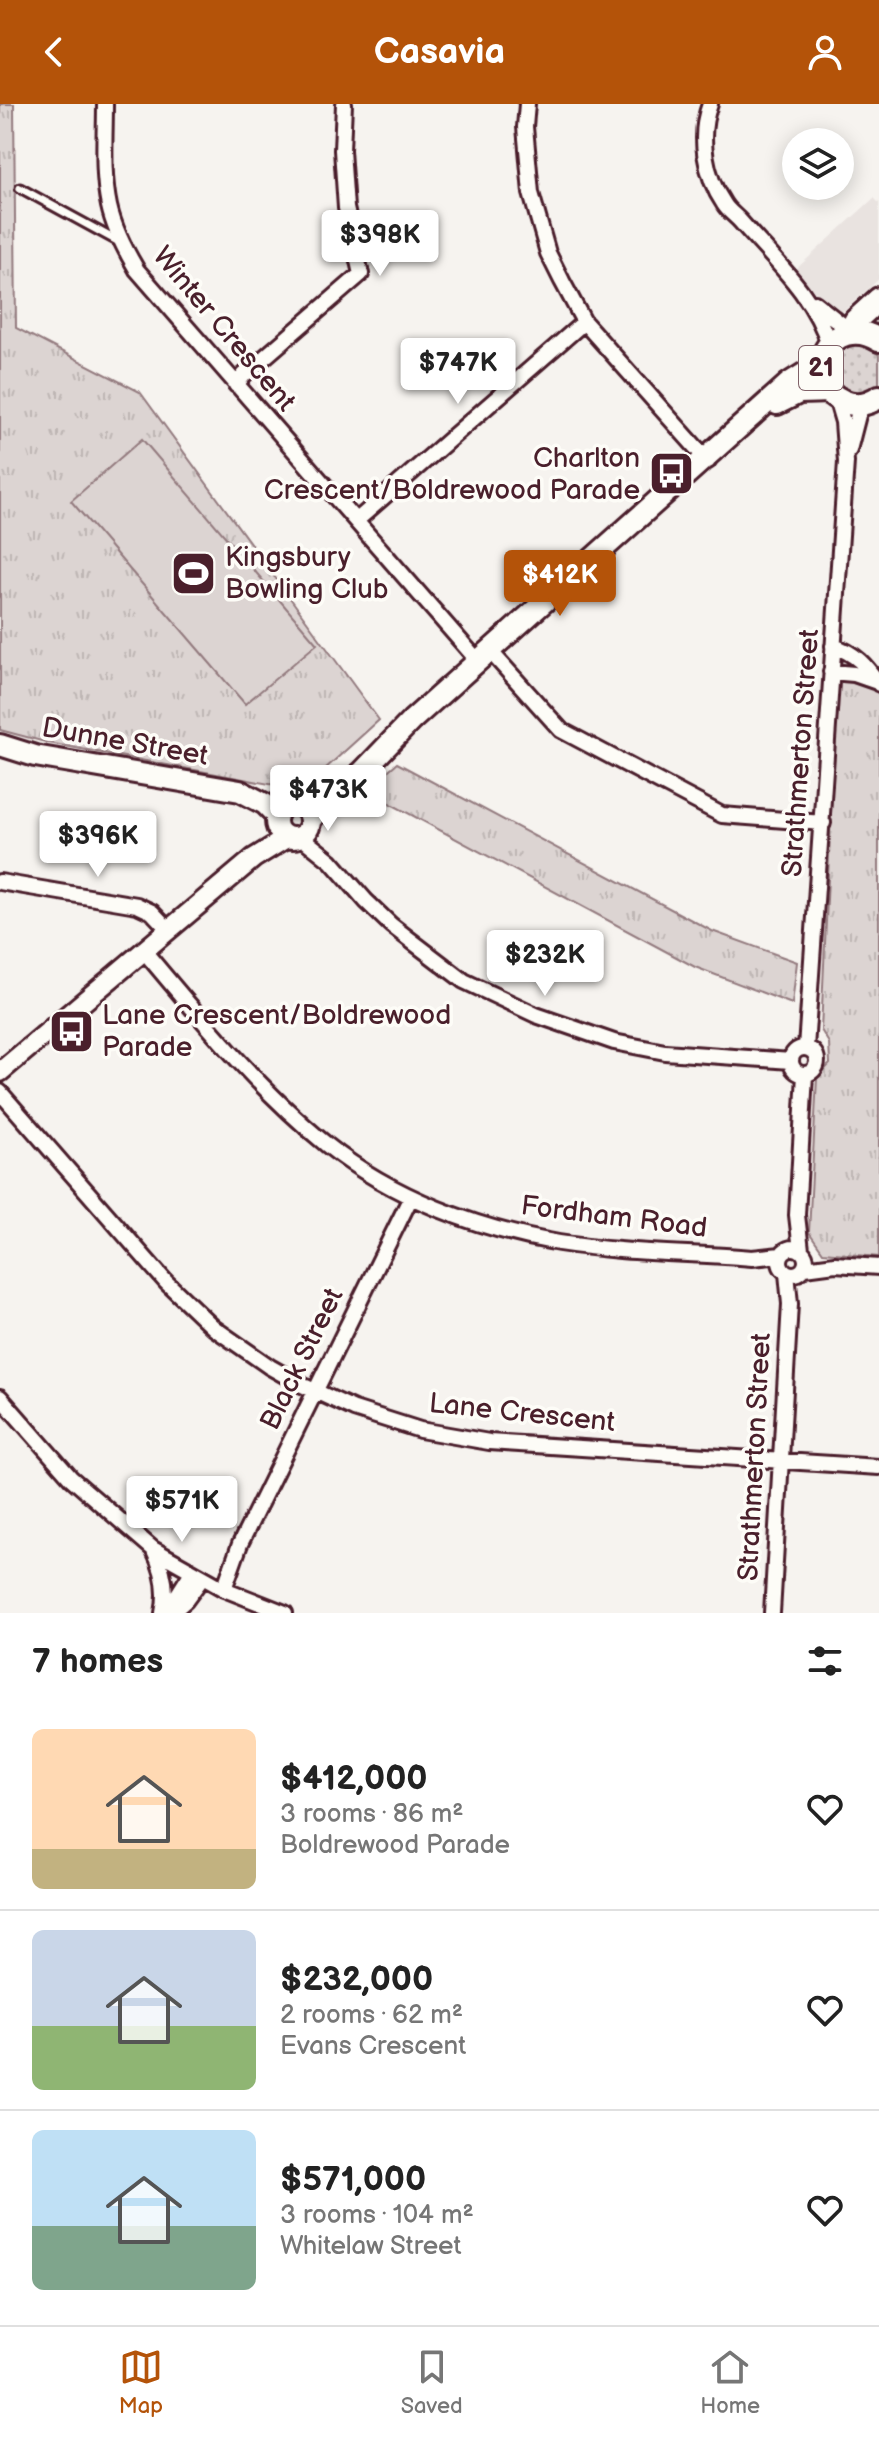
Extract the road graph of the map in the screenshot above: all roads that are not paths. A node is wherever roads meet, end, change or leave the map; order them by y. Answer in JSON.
{"nodes":[{"id":1,"x":105,"y":104,"type":"edge"},
{"id":2,"x":344,"y":104,"type":"edge"},
{"id":3,"x":527,"y":104,"type":"edge"},
{"id":4,"x":712,"y":104,"type":"edge"},
{"id":5,"x":20,"y":188,"type":"dead end"},
{"id":6,"x":122,"y":244,"type":"junction"},
{"id":7,"x":805,"y":295,"type":"junction"},
{"id":8,"x":879,"y":299,"type":"edge"},
{"id":9,"x":584,"y":322,"type":"junction"},
{"id":10,"x":879,"y":340,"type":"edge"},
{"id":11,"x":837,"y":343,"type":"junction"},
{"id":12,"x":236,"y":385,"type":"junction"},
{"id":13,"x":833,"y":395,"type":"junction"},
{"id":14,"x":875,"y":399,"type":"edge"},
{"id":15,"x":703,"y":462,"type":"junction"},
{"id":16,"x":846,"y":462,"type":"junction"},
{"id":17,"x":356,"y":521,"type":"junction"},
{"id":18,"x":833,"y":646,"type":"junction"},
{"id":19,"x":484,"y":656,"type":"junction"},
{"id":20,"x":831,"y":672,"type":"junction"},
{"id":21,"x":878,"y":683,"type":"edge"},
{"id":22,"x":0,"y":745,"type":"edge"},
{"id":23,"x":295,"y":821,"type":"junction"},
{"id":24,"x":823,"y":823,"type":"junction"},
{"id":25,"x":0,"y":882,"type":"edge"},
{"id":26,"x":169,"y":930,"type":"junction"},
{"id":27,"x":144,"y":951,"type":"junction"},
{"id":28,"x":806,"y":1048,"type":"junction"},
{"id":29,"x":791,"y":1061,"type":"junction"},
{"id":30,"x":0,"y":1072,"type":"edge"},
{"id":31,"x":805,"y":1074,"type":"junction"},
{"id":32,"x":0,"y":1092,"type":"edge"},
{"id":33,"x":411,"y":1197,"type":"junction"},
{"id":34,"x":793,"y":1261,"type":"junction"},
{"id":35,"x":879,"y":1267,"type":"edge"},
{"id":36,"x":315,"y":1392,"type":"junction"},
{"id":37,"x":0,"y":1397,"type":"edge"},
{"id":38,"x":780,"y":1461,"type":"junction"},
{"id":39,"x":879,"y":1467,"type":"edge"},
{"id":40,"x":153,"y":1549,"type":"junction"},
{"id":41,"x":208,"y":1581,"type":"junction"},
{"id":42,"x":277,"y":1612,"type":"edge"},
{"id":43,"x":167,"y":1613,"type":"edge"},
{"id":44,"x":772,"y":1613,"type":"edge"}],
"edges":[{"from":1,"to":6,"type":"street","name":"Winter Crescent"},
{"from":2,"to":12,"type":"street"},
{"from":3,"to":9,"type":"street"},
{"from":4,"to":7,"type":"street"},
{"from":5,"to":6,"type":"lane"},
{"from":6,"to":12,"type":"street","name":"Winter Crescent"},
{"from":7,"to":11,"type":"street"},
{"from":7,"to":11,"type":"street"},
{"from":8,"to":11,"type":"main road","number":"21"},
{"from":9,"to":15,"type":"street"},
{"from":9,"to":17,"type":"street"},
{"from":10,"to":11,"type":"main road","number":"21"},
{"from":11,"to":13,"type":"main road","number":"21"},
{"from":11,"to":15,"type":"main road"},
{"from":12,"to":17,"type":"street","name":"Winter Crescent"},
{"from":13,"to":14,"type":"main road","number":"21"},
{"from":13,"to":15,"type":"main road"},
{"from":13,"to":16,"type":"street","name":"Strathmerton Street"},
{"from":14,"to":16,"type":"street","name":"Strathmerton Street"},
{"from":15,"to":19,"type":"main road"},
{"from":16,"to":18,"type":"street","name":"Strathmerton Street"},
{"from":17,"to":19,"type":"street","name":"Winter Crescent"},
{"from":18,"to":20,"type":"street","name":"Strathmerton Street"},
{"from":18,"to":21,"type":"street"},
{"from":19,"to":23,"type":"main road"},
{"from":19,"to":24,"type":"street","name":"Winter Crescent"},
{"from":20,"to":21,"type":"street"},
{"from":20,"to":24,"type":"street","name":"Strathmerton Street"},
{"from":22,"to":23,"type":"main road","name":"Dunne Street"},
{"from":23,"to":26,"type":"street"},
{"from":23,"to":29,"type":"street"},
{"from":24,"to":28,"type":"street","name":"Strathmerton Street"},
{"from":25,"to":26,"type":"street"},
{"from":26,"to":27,"type":"street"},
{"from":27,"to":30,"type":"street"},
{"from":27,"to":33,"type":"street","name":"Fordham Road"},
{"from":28,"to":29,"type":"street"},
{"from":28,"to":31,"type":"street"},
{"from":29,"to":31,"type":"street"},
{"from":31,"to":34,"type":"street","name":"Strathmerton Street"},
{"from":32,"to":36,"type":"street","name":"Lane Crescent"},
{"from":33,"to":34,"type":"street","name":"Fordham Road"},
{"from":33,"to":36,"type":"street","name":"Black Street"},
{"from":34,"to":35,"type":"street","name":"Fordham Road"},
{"from":34,"to":38,"type":"street","name":"Strathmerton Street"},
{"from":36,"to":38,"type":"street","name":"Lane Crescent"},
{"from":36,"to":41,"type":"street","name":"Black Street"},
{"from":37,"to":40,"type":"street"},
{"from":38,"to":39,"type":"street","name":"Lane Crescent"},
{"from":38,"to":44,"type":"street","name":"Strathmerton Street"},
{"from":40,"to":41,"type":"street"},
{"from":40,"to":43,"type":"street","name":"Black Street"},
{"from":41,"to":42,"type":"street"},
{"from":41,"to":43,"type":"street","name":"Black Street"}]}
